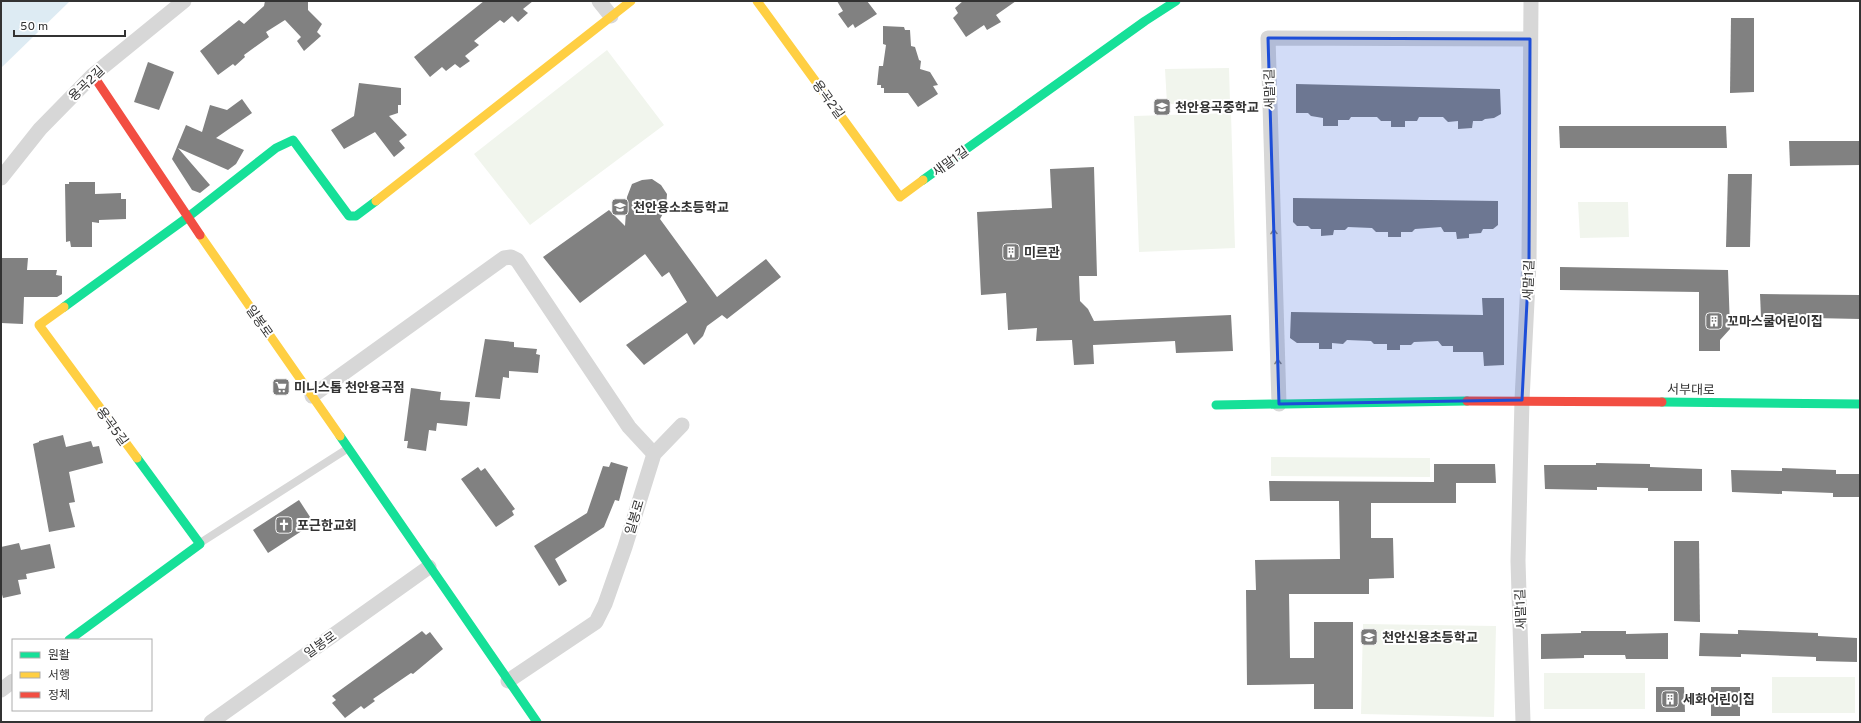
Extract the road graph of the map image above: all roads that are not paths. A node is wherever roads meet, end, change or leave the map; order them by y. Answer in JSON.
{"nodes":[{"id":1,"x":184,"y":1,"type":"edge"},
{"id":2,"x":599,"y":1,"type":"edge"},
{"id":3,"x":631,"y":1,"type":"edge"},
{"id":4,"x":757,"y":1,"type":"edge"},
{"id":5,"x":1176,"y":1,"type":"edge"},
{"id":6,"x":1531,"y":1,"type":"edge"},
{"id":7,"x":611,"y":16,"type":"junction"},
{"id":8,"x":1530,"y":39,"type":"junction"},
{"id":9,"x":93,"y":75,"type":"junction"},
{"id":10,"x":1,"y":178,"type":"edge"},
{"id":11,"x":900,"y":197,"type":"joint"},
{"id":12,"x":188,"y":217,"type":"junction"},
{"id":13,"x":312,"y":396,"type":"junction"},
{"id":14,"x":1522,"y":400,"type":"junction"},
{"id":15,"x":1279,"y":404,"type":"junction"},
{"id":16,"x":1860,"y":404,"type":"edge"},
{"id":17,"x":1216,"y":405,"type":"dead end"},
{"id":18,"x":682,"y":426,"type":"dead end"},
{"id":19,"x":348,"y":448,"type":"junction"},
{"id":20,"x":654,"y":454,"type":"junction"},
{"id":21,"x":200,"y":544,"type":"junction"},
{"id":22,"x":429,"y":567,"type":"junction"},
{"id":23,"x":70,"y":639,"type":"edge"},
{"id":24,"x":508,"y":681,"type":"junction"},
{"id":25,"x":12,"y":682,"type":"edge"},
{"id":26,"x":1,"y":690,"type":"edge"},
{"id":27,"x":211,"y":722,"type":"edge"},
{"id":28,"x":536,"y":722,"type":"edge"},
{"id":29,"x":1523,"y":722,"type":"edge"}],
"edges":[{"from":1,"to":9,"type":"street","name":"용곡2길"},
{"from":2,"to":7,"type":"street"},
{"from":3,"to":7,"type":"street"},
{"from":4,"to":11,"type":"street","name":"용곡2길"},
{"from":5,"to":11,"type":"street","name":"새말1길"},
{"from":6,"to":8,"type":"street","name":"새말1길"},
{"from":7,"to":12,"type":"street"},
{"from":8,"to":14,"type":"street","name":"새말1길"},
{"from":15,"to":8,"type":"street","name":"새말1길","one_way":true},
{"from":9,"to":10,"type":"street","name":"용곡2길"},
{"from":9,"to":12,"type":"street","name":"일봉로"},
{"from":12,"to":13,"type":"street","name":"일봉로"},
{"from":12,"to":21,"type":"street","name":"용곡5길"},
{"from":13,"to":19,"type":"street","name":"일봉로"},
{"from":13,"to":20,"type":"street"},
{"from":14,"to":15,"type":"street"},
{"from":14,"to":16,"type":"street","name":"서부대로"},
{"from":14,"to":29,"type":"street","name":"새말1길"},
{"from":15,"to":17,"type":"street"},
{"from":18,"to":20,"type":"street"},
{"from":19,"to":21,"type":"lane"},
{"from":19,"to":22,"type":"street","name":"일봉로"},
{"from":20,"to":24,"type":"street","name":"일봉로"},
{"from":21,"to":23,"type":"street"},
{"from":22,"to":24,"type":"street","name":"일봉로"},
{"from":22,"to":27,"type":"street","name":"일봉로"},
{"from":24,"to":28,"type":"street","name":"일봉로"},
{"from":25,"to":26,"type":"street"}]}
